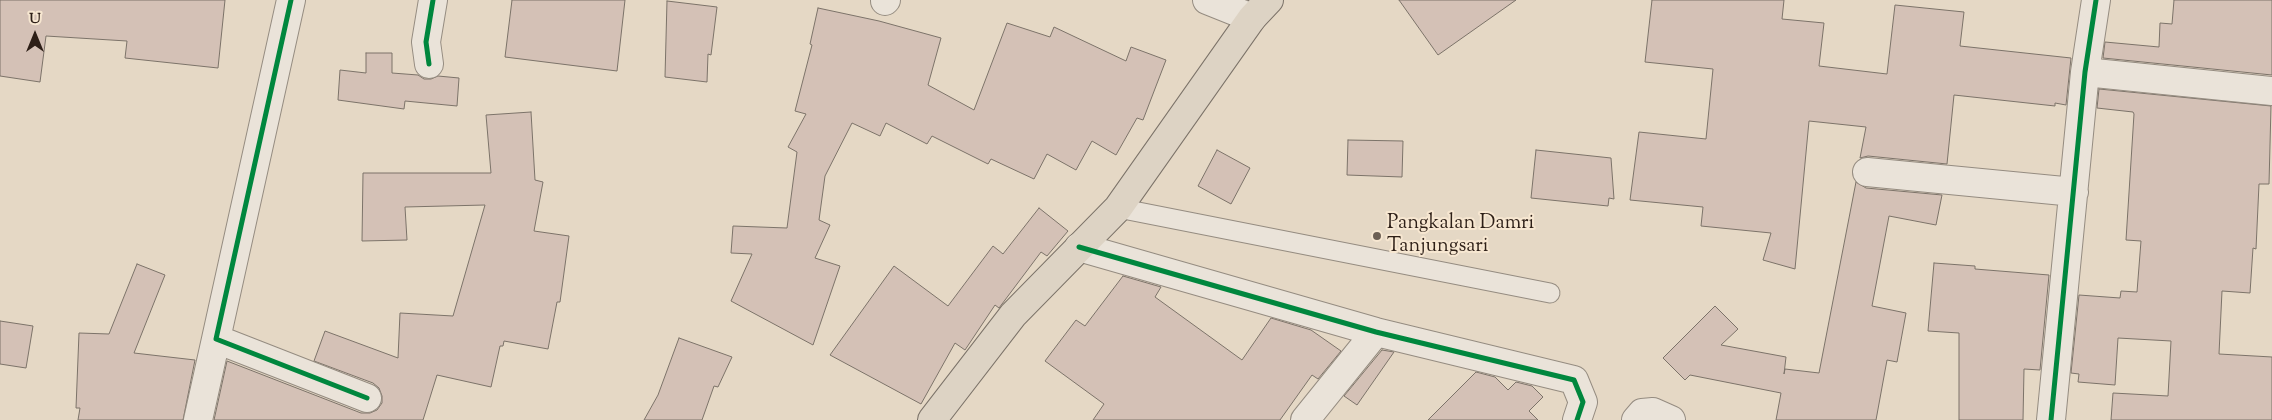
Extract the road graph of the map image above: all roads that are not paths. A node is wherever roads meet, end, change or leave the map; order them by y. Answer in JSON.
{"nodes":[{"id":1,"x":291,"y":0,"type":"edge"},
{"id":2,"x":433,"y":0,"type":"edge"},
{"id":3,"x":1207,"y":0,"type":"edge"},
{"id":4,"x":2096,"y":0,"type":"edge"},
{"id":5,"x":1261,"y":9,"type":"edge"},
{"id":6,"x":429,"y":64,"type":"dead end"},
{"id":7,"x":2085,"y":72,"type":"junction"},
{"id":8,"x":2272,"y":91,"type":"edge"},
{"id":9,"x":1867,"y":172,"type":"dead end"},
{"id":10,"x":2074,"y":192,"type":"junction"},
{"id":11,"x":1118,"y":208,"type":"junction"},
{"id":12,"x":1079,"y":247,"type":"junction"},
{"id":13,"x":1550,"y":293,"type":"dead end"},
{"id":14,"x":1376,"y":332,"type":"junction"},
{"id":15,"x":216,"y":339,"type":"junction"},
{"id":16,"x":367,"y":398,"type":"dead end"},
{"id":17,"x":198,"y":420,"type":"edge"},
{"id":18,"x":932,"y":420,"type":"edge"},
{"id":19,"x":1305,"y":420,"type":"edge"},
{"id":20,"x":1577,"y":420,"type":"edge"},
{"id":21,"x":1636,"y":420,"type":"edge"},
{"id":22,"x":1671,"y":420,"type":"edge"},
{"id":23,"x":2051,"y":420,"type":"edge"}],
"edges":[{"from":1,"to":15,"type":"street"},
{"from":2,"to":6,"type":"street"},
{"from":3,"to":5,"type":"street"},
{"from":4,"to":7,"type":"street"},
{"from":5,"to":11,"type":"highway"},
{"from":7,"to":8,"type":"street"},
{"from":7,"to":10,"type":"street"},
{"from":9,"to":10,"type":"street"},
{"from":10,"to":23,"type":"street"},
{"from":11,"to":12,"type":"highway"},
{"from":11,"to":13,"type":"lane"},
{"from":12,"to":14,"type":"street"},
{"from":12,"to":18,"type":"highway"},
{"from":14,"to":19,"type":"street"},
{"from":14,"to":20,"type":"street"},
{"from":15,"to":16,"type":"street"},
{"from":15,"to":17,"type":"street"},
{"from":21,"to":22,"type":"street"}]}
